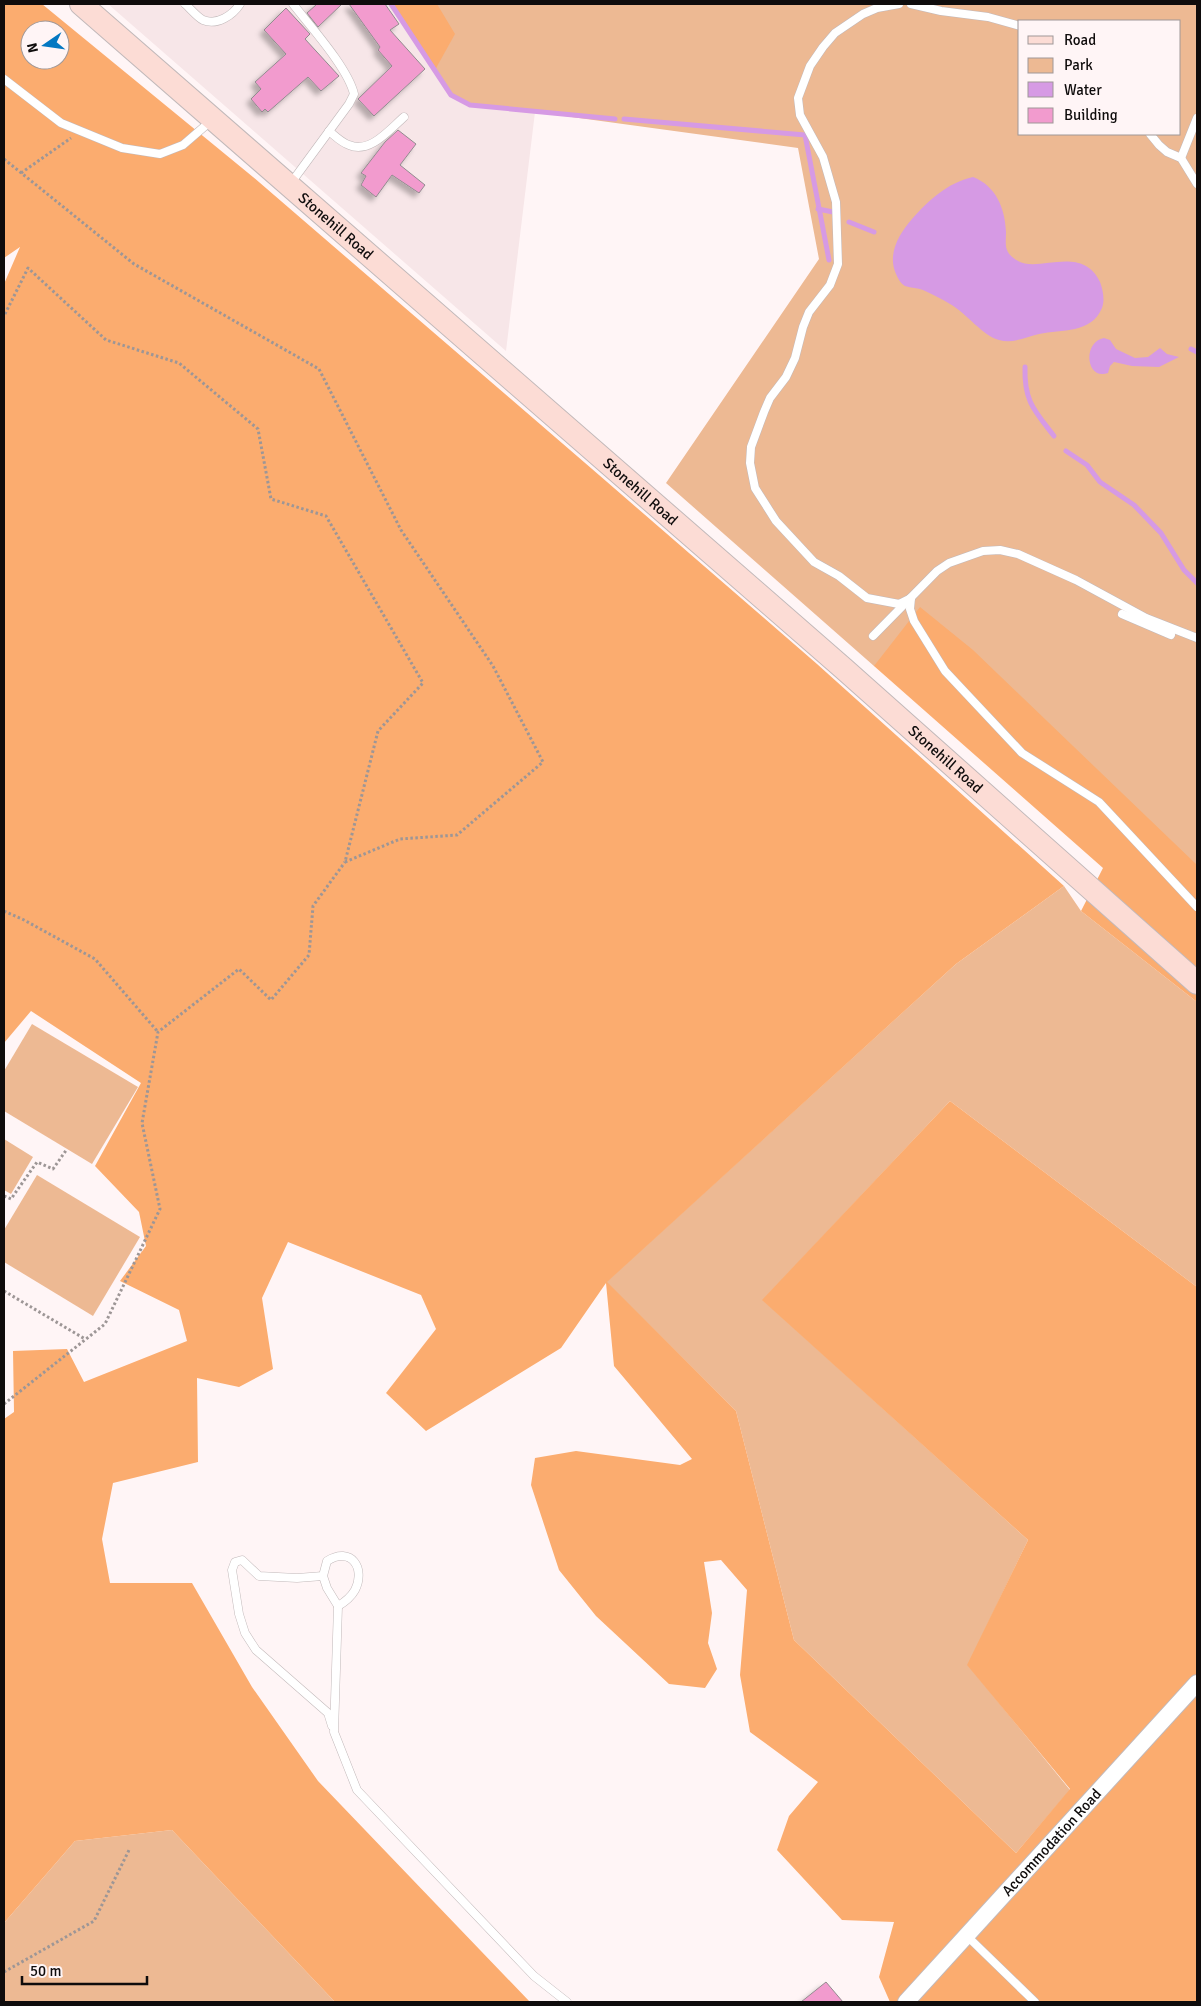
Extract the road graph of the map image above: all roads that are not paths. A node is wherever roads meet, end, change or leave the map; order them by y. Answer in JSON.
{"nodes":[{"id":1,"x":81,"y":4,"type":"edge"},
{"id":2,"x":185,"y":4,"type":"edge"},
{"id":3,"x":240,"y":4,"type":"edge"},
{"id":4,"x":293,"y":4,"type":"edge"},
{"id":5,"x":899,"y":4,"type":"edge"},
{"id":6,"x":911,"y":4,"type":"edge"},
{"id":7,"x":1018,"y":25,"type":"edge"},
{"id":8,"x":4,"y":79,"type":"edge"},
{"id":9,"x":404,"y":117,"type":"dead end"},
{"id":10,"x":1197,"y":118,"type":"edge"},
{"id":11,"x":214,"y":119,"type":"junction"},
{"id":12,"x":329,"y":132,"type":"junction"},
{"id":13,"x":1151,"y":135,"type":"edge"},
{"id":14,"x":1181,"y":158,"type":"junction"},
{"id":15,"x":289,"y":184,"type":"junction"},
{"id":16,"x":1197,"y":184,"type":"edge"},
{"id":17,"x":911,"y":598,"type":"junction"},
{"id":18,"x":1122,"y":614,"type":"dead end"},
{"id":19,"x":1171,"y":635,"type":"dead end"},
{"id":20,"x":873,"y":636,"type":"dead end"},
{"id":21,"x":1197,"y":638,"type":"edge"},
{"id":22,"x":1197,"y":907,"type":"edge"},
{"id":23,"x":1197,"y":983,"type":"edge"},
{"id":24,"x":323,"y":1576,"type":"junction"},
{"id":25,"x":338,"y":1606,"type":"junction"},
{"id":26,"x":1197,"y":1683,"type":"edge"},
{"id":27,"x":334,"y":1732,"type":"junction"},
{"id":28,"x":967,"y":1936,"type":"junction"},
{"id":29,"x":567,"y":2002,"type":"edge"},
{"id":30,"x":906,"y":2002,"type":"edge"},
{"id":31,"x":1035,"y":2002,"type":"edge"}],
"edges":[{"from":1,"to":11,"type":"street","name":"Stonehill Road"},
{"from":2,"to":3,"type":"lane"},
{"from":4,"to":12,"type":"lane"},
{"from":5,"to":17,"type":"lane"},
{"from":6,"to":7,"type":"lane"},
{"from":8,"to":11,"type":"lane"},
{"from":9,"to":12,"type":"lane"},
{"from":10,"to":14,"type":"lane"},
{"from":11,"to":15,"type":"street","name":"Stonehill Road"},
{"from":12,"to":15,"type":"lane"},
{"from":13,"to":14,"type":"lane"},
{"from":14,"to":16,"type":"lane"},
{"from":15,"to":23,"type":"street","name":"Stonehill Road"},
{"from":17,"to":20,"type":"lane"},
{"from":17,"to":21,"type":"lane"},
{"from":17,"to":22,"type":"lane"},
{"from":18,"to":19,"type":"lane"},
{"from":24,"to":25,"type":"lane"},
{"from":24,"to":25,"type":"lane"},
{"from":24,"to":27,"type":"lane"},
{"from":25,"to":27,"type":"lane"},
{"from":26,"to":28,"type":"street","name":"Accommodation Road"},
{"from":27,"to":29,"type":"lane"},
{"from":28,"to":30,"type":"street","name":"Accommodation Road"},
{"from":28,"to":31,"type":"lane"}]}
